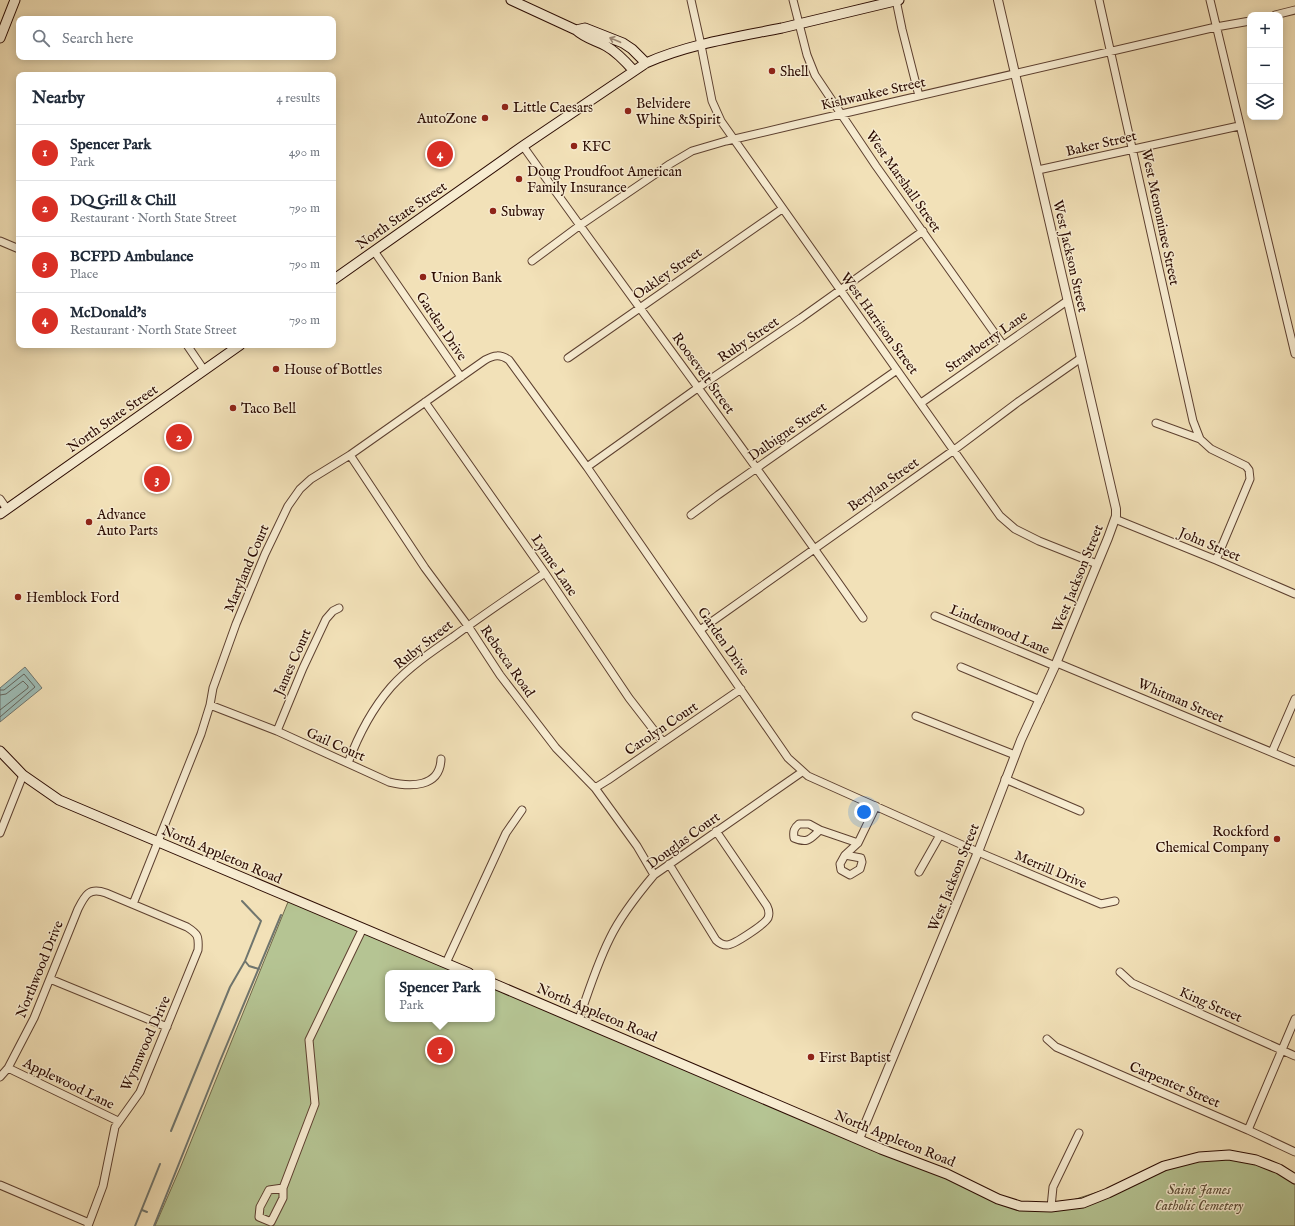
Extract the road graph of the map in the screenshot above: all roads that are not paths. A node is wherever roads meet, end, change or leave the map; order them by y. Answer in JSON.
{"nodes":[{"id":1,"x":15,"y":0,"type":"edge"},
{"id":2,"x":511,"y":0,"type":"edge"},
{"id":3,"x":691,"y":0,"type":"edge"},
{"id":4,"x":793,"y":0,"type":"edge"},
{"id":5,"x":897,"y":0,"type":"edge"},
{"id":6,"x":998,"y":0,"type":"edge"},
{"id":7,"x":1099,"y":0,"type":"edge"},
{"id":8,"x":1210,"y":0,"type":"edge"},
{"id":9,"x":1295,"y":10,"type":"edge"},
{"id":10,"x":1283,"y":13,"type":"edge"},
{"id":11,"x":1247,"y":22,"type":"edge"},
{"id":12,"x":800,"y":24,"type":"junction"},
{"id":13,"x":1216,"y":27,"type":"junction"},
{"id":14,"x":576,"y":30,"type":"junction"},
{"id":15,"x":0,"y":38,"type":"edge"},
{"id":16,"x":701,"y":45,"type":"junction"},
{"id":17,"x":1111,"y":51,"type":"junction"},
{"id":18,"x":646,"y":63,"type":"junction"},
{"id":19,"x":634,"y":71,"type":"junction"},
{"id":20,"x":1016,"y":74,"type":"junction"},
{"id":21,"x":919,"y":96,"type":"junction"},
{"id":22,"x":841,"y":114,"type":"junction"},
{"id":23,"x":1240,"y":126,"type":"junction"},
{"id":24,"x":733,"y":139,"type":"junction"},
{"id":25,"x":522,"y":146,"type":"junction"},
{"id":26,"x":1133,"y":149,"type":"junction"},
{"id":27,"x":1038,"y":170,"type":"junction"},
{"id":28,"x":782,"y":209,"type":"junction"},
{"id":29,"x":579,"y":226,"type":"junction"},
{"id":30,"x":922,"y":232,"type":"junction"},
{"id":31,"x":0,"y":241,"type":"edge"},
{"id":32,"x":16,"y":248,"type":"edge"},
{"id":33,"x":374,"y":251,"type":"junction"},
{"id":34,"x":532,"y":261,"type":"dead end"},
{"id":35,"x":336,"y":278,"type":"edge"},
{"id":36,"x":840,"y":290,"type":"junction"},
{"id":37,"x":1067,"y":301,"type":"junction"},
{"id":38,"x":640,"y":308,"type":"junction"},
{"id":39,"x":1003,"y":345,"type":"junction"},
{"id":40,"x":189,"y":348,"type":"edge"},
{"id":41,"x":236,"y":348,"type":"edge"},
{"id":42,"x":1295,"y":354,"type":"edge"},
{"id":43,"x":568,"y":358,"type":"dead end"},
{"id":44,"x":1081,"y":358,"type":"junction"},
{"id":45,"x":514,"y":366,"type":"joint"},
{"id":46,"x":204,"y":370,"type":"junction"},
{"id":47,"x":897,"y":370,"type":"junction"},
{"id":48,"x":461,"y":377,"type":"junction"},
{"id":49,"x":699,"y":387,"type":"junction"},
{"id":50,"x":425,"y":402,"type":"junction"},
{"id":51,"x":921,"y":403,"type":"junction"},
{"id":52,"x":1156,"y":423,"type":"dead end"},
{"id":53,"x":1200,"y":438,"type":"junction"},
{"id":54,"x":954,"y":450,"type":"junction"},
{"id":55,"x":350,"y":455,"type":"junction"},
{"id":56,"x":587,"y":467,"type":"junction"},
{"id":57,"x":757,"y":468,"type":"junction"},
{"id":58,"x":0,"y":499,"type":"edge"},
{"id":59,"x":3,"y":511,"type":"edge"},
{"id":60,"x":691,"y":515,"type":"dead end"},
{"id":61,"x":1115,"y":519,"type":"junction"},
{"id":62,"x":814,"y":548,"type":"junction"},
{"id":63,"x":1216,"y":560,"type":"junction"},
{"id":64,"x":1096,"y":564,"type":"junction"},
{"id":65,"x":545,"y":573,"type":"junction"},
{"id":66,"x":1295,"y":594,"type":"edge"},
{"id":67,"x":339,"y":608,"type":"dead end"},
{"id":68,"x":935,"y":616,"type":"dead end"},
{"id":69,"x":863,"y":618,"type":"dead end"},
{"id":70,"x":468,"y":626,"type":"junction"},
{"id":71,"x":700,"y":630,"type":"junction"},
{"id":72,"x":1056,"y":664,"type":"junction"},
{"id":73,"x":961,"y":667,"type":"dead end"},
{"id":74,"x":742,"y":689,"type":"junction"},
{"id":75,"x":1295,"y":699,"type":"edge"},
{"id":76,"x":1040,"y":700,"type":"junction"},
{"id":77,"x":210,"y":705,"type":"junction"},
{"id":78,"x":916,"y":716,"type":"dead end"},
{"id":79,"x":276,"y":731,"type":"junction"},
{"id":80,"x":663,"y":742,"type":"junction"},
{"id":81,"x":0,"y":751,"type":"edge"},
{"id":82,"x":1272,"y":752,"type":"junction"},
{"id":83,"x":1015,"y":755,"type":"junction"},
{"id":84,"x":441,"y":759,"type":"dead end"},
{"id":85,"x":1295,"y":762,"type":"edge"},
{"id":86,"x":348,"y":763,"type":"junction"},
{"id":87,"x":802,"y":772,"type":"junction"},
{"id":88,"x":23,"y":775,"type":"junction"},
{"id":89,"x":1005,"y":779,"type":"junction"},
{"id":90,"x":594,"y":788,"type":"junction"},
{"id":91,"x":876,"y":806,"type":"junction"},
{"id":92,"x":522,"y":810,"type":"dead end"},
{"id":93,"x":1080,"y":811,"type":"dead end"},
{"id":94,"x":820,"y":830,"type":"dead end"},
{"id":95,"x":716,"y":831,"type":"junction"},
{"id":96,"x":0,"y":833,"type":"edge"},
{"id":97,"x":940,"y":835,"type":"junction"},
{"id":98,"x":158,"y":842,"type":"junction"},
{"id":99,"x":858,"y":843,"type":"junction"},
{"id":100,"x":978,"y":852,"type":"junction"},
{"id":101,"x":845,"y":855,"type":"dead end"},
{"id":102,"x":669,"y":864,"type":"junction"},
{"id":103,"x":919,"y":872,"type":"dead end"},
{"id":104,"x":654,"y":875,"type":"junction"},
{"id":105,"x":1116,"y":901,"type":"dead end"},
{"id":106,"x":133,"y":904,"type":"junction"},
{"id":107,"x":363,"y":928,"type":"junction"},
{"id":108,"x":446,"y":963,"type":"junction"},
{"id":109,"x":462,"y":970,"type":"edge"},
{"id":110,"x":1120,"y":972,"type":"dead end"},
{"id":111,"x":50,"y":979,"type":"junction"},
{"id":112,"x":495,"y":983,"type":"edge"},
{"id":113,"x":579,"y":1019,"type":"junction"},
{"id":114,"x":1295,"y":1019,"type":"edge"},
{"id":115,"x":167,"y":1027,"type":"junction"},
{"id":116,"x":1047,"y":1038,"type":"dead end"},
{"id":117,"x":1282,"y":1050,"type":"junction"},
{"id":118,"x":1295,"y":1056,"type":"edge"},
{"id":119,"x":8,"y":1068,"type":"junction"},
{"id":120,"x":0,"y":1077,"type":"edge"},
{"id":121,"x":118,"y":1121,"type":"junction"},
{"id":122,"x":1248,"y":1130,"type":"junction"},
{"id":123,"x":1079,"y":1132,"type":"dead end"},
{"id":124,"x":859,"y":1139,"type":"junction"},
{"id":125,"x":1295,"y":1152,"type":"edge"},
{"id":126,"x":1295,"y":1179,"type":"edge"},
{"id":127,"x":0,"y":1186,"type":"edge"},
{"id":128,"x":283,"y":1188,"type":"junction"},
{"id":129,"x":1051,"y":1207,"type":"junction"},
{"id":130,"x":88,"y":1224,"type":"edge"}],
"edges":[{"from":1,"to":15,"type":"main road"},
{"from":2,"to":14,"type":"main road"},
{"from":3,"to":16,"type":"street","name":"West Harrison Street"},
{"from":4,"to":12,"type":"street","name":"West Marshall Street"},
{"from":5,"to":12,"type":"main road","name":"North State Street"},
{"from":5,"to":21,"type":"street"},
{"from":6,"to":20,"type":"street","name":"West Jackson Street"},
{"from":7,"to":17,"type":"street","name":"West Menominee Street"},
{"from":8,"to":13,"type":"street"},
{"from":9,"to":10,"type":"street"},
{"from":11,"to":13,"type":"street","name":"Kishwaukee Street"},
{"from":12,"to":16,"type":"main road","name":"North State Street"},
{"from":12,"to":22,"type":"street","name":"West Marshall Street"},
{"from":13,"to":17,"type":"street","name":"Kishwaukee Street"},
{"from":13,"to":23,"type":"street"},
{"from":18,"to":14,"type":"main road","one_way":true},
{"from":14,"to":19,"type":"main road"},
{"from":16,"to":18,"type":"main road","name":"North State Street"},
{"from":16,"to":24,"type":"street","name":"West Harrison Street"},
{"from":17,"to":20,"type":"street","name":"Kishwaukee Street"},
{"from":17,"to":26,"type":"street","name":"West Menominee Street"},
{"from":18,"to":19,"type":"main road","name":"North State Street"},
{"from":19,"to":25,"type":"main road","name":"North State Street"},
{"from":20,"to":21,"type":"street","name":"Kishwaukee Street"},
{"from":20,"to":27,"type":"street","name":"West Jackson Street"},
{"from":21,"to":22,"type":"street","name":"Kishwaukee Street"},
{"from":22,"to":24,"type":"street","name":"Kishwaukee Street"},
{"from":22,"to":30,"type":"street","name":"West Marshall Street"},
{"from":23,"to":26,"type":"street","name":"Baker Street"},
{"from":23,"to":42,"type":"street"},
{"from":24,"to":28,"type":"street","name":"West Harrison Street"},
{"from":24,"to":29,"type":"street","name":"Kishwaukee Street"},
{"from":25,"to":29,"type":"street","name":"Roosevelt Street"},
{"from":25,"to":33,"type":"main road","name":"North State Street"},
{"from":26,"to":27,"type":"street","name":"Baker Street"},
{"from":26,"to":53,"type":"street","name":"West Menominee Street"},
{"from":27,"to":37,"type":"street","name":"West Jackson Street"},
{"from":28,"to":36,"type":"street","name":"West Harrison Street"},
{"from":28,"to":38,"type":"street","name":"Oakley Street"},
{"from":29,"to":34,"type":"street","name":"Kishwaukee Street"},
{"from":29,"to":38,"type":"street","name":"Roosevelt Street"},
{"from":30,"to":36,"type":"street","name":"Ruby Street"},
{"from":30,"to":39,"type":"street","name":"West Marshall Street"},
{"from":31,"to":32,"type":"street"},
{"from":33,"to":35,"type":"main road","name":"North State Street"},
{"from":33,"to":48,"type":"street","name":"Garden Drive"},
{"from":36,"to":47,"type":"street","name":"West Harrison Street"},
{"from":36,"to":49,"type":"street","name":"Ruby Street"},
{"from":37,"to":39,"type":"street","name":"Strawberry Lane"},
{"from":37,"to":44,"type":"street","name":"West Jackson Street"},
{"from":38,"to":43,"type":"street","name":"Oakley Street"},
{"from":38,"to":49,"type":"street","name":"Roosevelt Street"},
{"from":39,"to":51,"type":"street","name":"Strawberry Lane"},
{"from":40,"to":46,"type":"street"},
{"from":41,"to":46,"type":"main road","name":"North State Street"},
{"from":44,"to":54,"type":"street","name":"Berylan Street"},
{"from":44,"to":61,"type":"street","name":"West Jackson Street"},
{"from":45,"to":48,"type":"street","name":"Maryland Court"},
{"from":45,"to":56,"type":"street","name":"Garden Drive"},
{"from":46,"to":59,"type":"main road","name":"North State Street"},
{"from":47,"to":51,"type":"street","name":"West Harrison Street"},
{"from":47,"to":57,"type":"street","name":"Dalbigne Street"},
{"from":48,"to":50,"type":"street","name":"Maryland Court"},
{"from":49,"to":56,"type":"street","name":"Ruby Street"},
{"from":49,"to":57,"type":"street","name":"Roosevelt Street"},
{"from":50,"to":55,"type":"street","name":"Maryland Court"},
{"from":50,"to":65,"type":"street","name":"Lynne Lane"},
{"from":51,"to":54,"type":"street","name":"West Harrison Street"},
{"from":52,"to":53,"type":"street"},
{"from":53,"to":63,"type":"street"},
{"from":54,"to":62,"type":"street","name":"Berylan Street"},
{"from":54,"to":64,"type":"street","name":"West Harrison Street"},
{"from":55,"to":70,"type":"street","name":"Rebecca Road"},
{"from":55,"to":77,"type":"street","name":"Maryland Court"},
{"from":56,"to":71,"type":"street","name":"Garden Drive"},
{"from":57,"to":60,"type":"street","name":"Dalbigne Street"},
{"from":57,"to":62,"type":"street","name":"Roosevelt Street"},
{"from":58,"to":59,"type":"street"},
{"from":61,"to":63,"type":"street","name":"John Street"},
{"from":61,"to":64,"type":"street","name":"West Jackson Street"},
{"from":62,"to":69,"type":"street","name":"Roosevelt Street"},
{"from":62,"to":71,"type":"street","name":"Berylan Street"},
{"from":63,"to":66,"type":"street","name":"John Street"},
{"from":64,"to":72,"type":"street","name":"West Jackson Street"},
{"from":65,"to":70,"type":"street","name":"Ruby Street"},
{"from":65,"to":80,"type":"street","name":"Lynne Lane"},
{"from":67,"to":79,"type":"street","name":"James Court"},
{"from":68,"to":72,"type":"street","name":"Lindenwood Lane"},
{"from":70,"to":86,"type":"street","name":"Ruby Street"},
{"from":70,"to":90,"type":"street","name":"Rebecca Road"},
{"from":71,"to":74,"type":"street","name":"Garden Drive"},
{"from":72,"to":76,"type":"street","name":"West Jackson Street"},
{"from":72,"to":82,"type":"street","name":"Whitman Street"},
{"from":73,"to":76,"type":"street"},
{"from":74,"to":80,"type":"street","name":"Carolyn Court"},
{"from":74,"to":87,"type":"street","name":"Garden Drive"},
{"from":75,"to":82,"type":"street"},
{"from":76,"to":83,"type":"street","name":"West Jackson Street"},
{"from":77,"to":79,"type":"street","name":"Gail Court"},
{"from":77,"to":98,"type":"street","name":"Maryland Court"},
{"from":78,"to":83,"type":"street"},
{"from":79,"to":86,"type":"street","name":"Gail Court"},
{"from":80,"to":90,"type":"street","name":"Carolyn Court"},
{"from":81,"to":88,"type":"main road","name":"North Appleton Road"},
{"from":82,"to":85,"type":"street","name":"Whitman Street"},
{"from":83,"to":89,"type":"street","name":"West Jackson Street"},
{"from":84,"to":86,"type":"street","name":"Gail Court"},
{"from":87,"to":91,"type":"street","name":"Garden Drive"},
{"from":87,"to":95,"type":"street","name":"Douglas Court"},
{"from":88,"to":96,"type":"street"},
{"from":88,"to":98,"type":"main road","name":"North Appleton Road"},
{"from":89,"to":93,"type":"street"},
{"from":89,"to":100,"type":"street","name":"West Jackson Street"},
{"from":90,"to":104,"type":"street","name":"Rebecca Road"},
{"from":91,"to":97,"type":"street","name":"Garden Drive"},
{"from":91,"to":99,"type":"street"},
{"from":92,"to":108,"type":"street"},
{"from":94,"to":99,"type":"street"},
{"from":95,"to":102,"type":"street","name":"Douglas Court"},
{"from":95,"to":102,"type":"street"},
{"from":97,"to":100,"type":"street","name":"Garden Drive"},
{"from":97,"to":103,"type":"street"},
{"from":98,"to":106,"type":"street","name":"Maryland Court"},
{"from":98,"to":107,"type":"main road","name":"North Appleton Road"},
{"from":99,"to":101,"type":"street"},
{"from":100,"to":105,"type":"street","name":"Merrill Drive"},
{"from":100,"to":124,"type":"street","name":"West Jackson Street"},
{"from":102,"to":104,"type":"street","name":"Douglas Court"},
{"from":104,"to":113,"type":"street","name":"Douglas Court"},
{"from":106,"to":111,"type":"street","name":"Northwood Drive"},
{"from":106,"to":115,"type":"street","name":"Wynnwood Drive"},
{"from":107,"to":108,"type":"main road","name":"North Appleton Road"},
{"from":107,"to":128,"type":"street"},
{"from":108,"to":109,"type":"main road","name":"North Appleton Road"},
{"from":110,"to":117,"type":"street","name":"King Street"},
{"from":111,"to":115,"type":"street"},
{"from":111,"to":119,"type":"street","name":"Northwood Drive"},
{"from":112,"to":113,"type":"main road","name":"North Appleton Road"},
{"from":113,"to":124,"type":"main road","name":"North Appleton Road"},
{"from":114,"to":117,"type":"street"},
{"from":115,"to":121,"type":"street","name":"Wynnwood Drive"},
{"from":116,"to":122,"type":"street","name":"Carpenter Street"},
{"from":117,"to":118,"type":"street","name":"King Street"},
{"from":117,"to":122,"type":"street"},
{"from":119,"to":120,"type":"street","name":"Northwood Drive"},
{"from":119,"to":121,"type":"street","name":"Applewood Lane"},
{"from":121,"to":130,"type":"street","name":"Wynnwood Drive"},
{"from":122,"to":125,"type":"street","name":"Carpenter Street"},
{"from":123,"to":129,"type":"street"},
{"from":124,"to":129,"type":"main road","name":"North Appleton Road"},
{"from":126,"to":129,"type":"main road","name":"North Appleton Road"},
{"from":127,"to":130,"type":"street"},
{"from":128,"to":128,"type":"street"}]}
